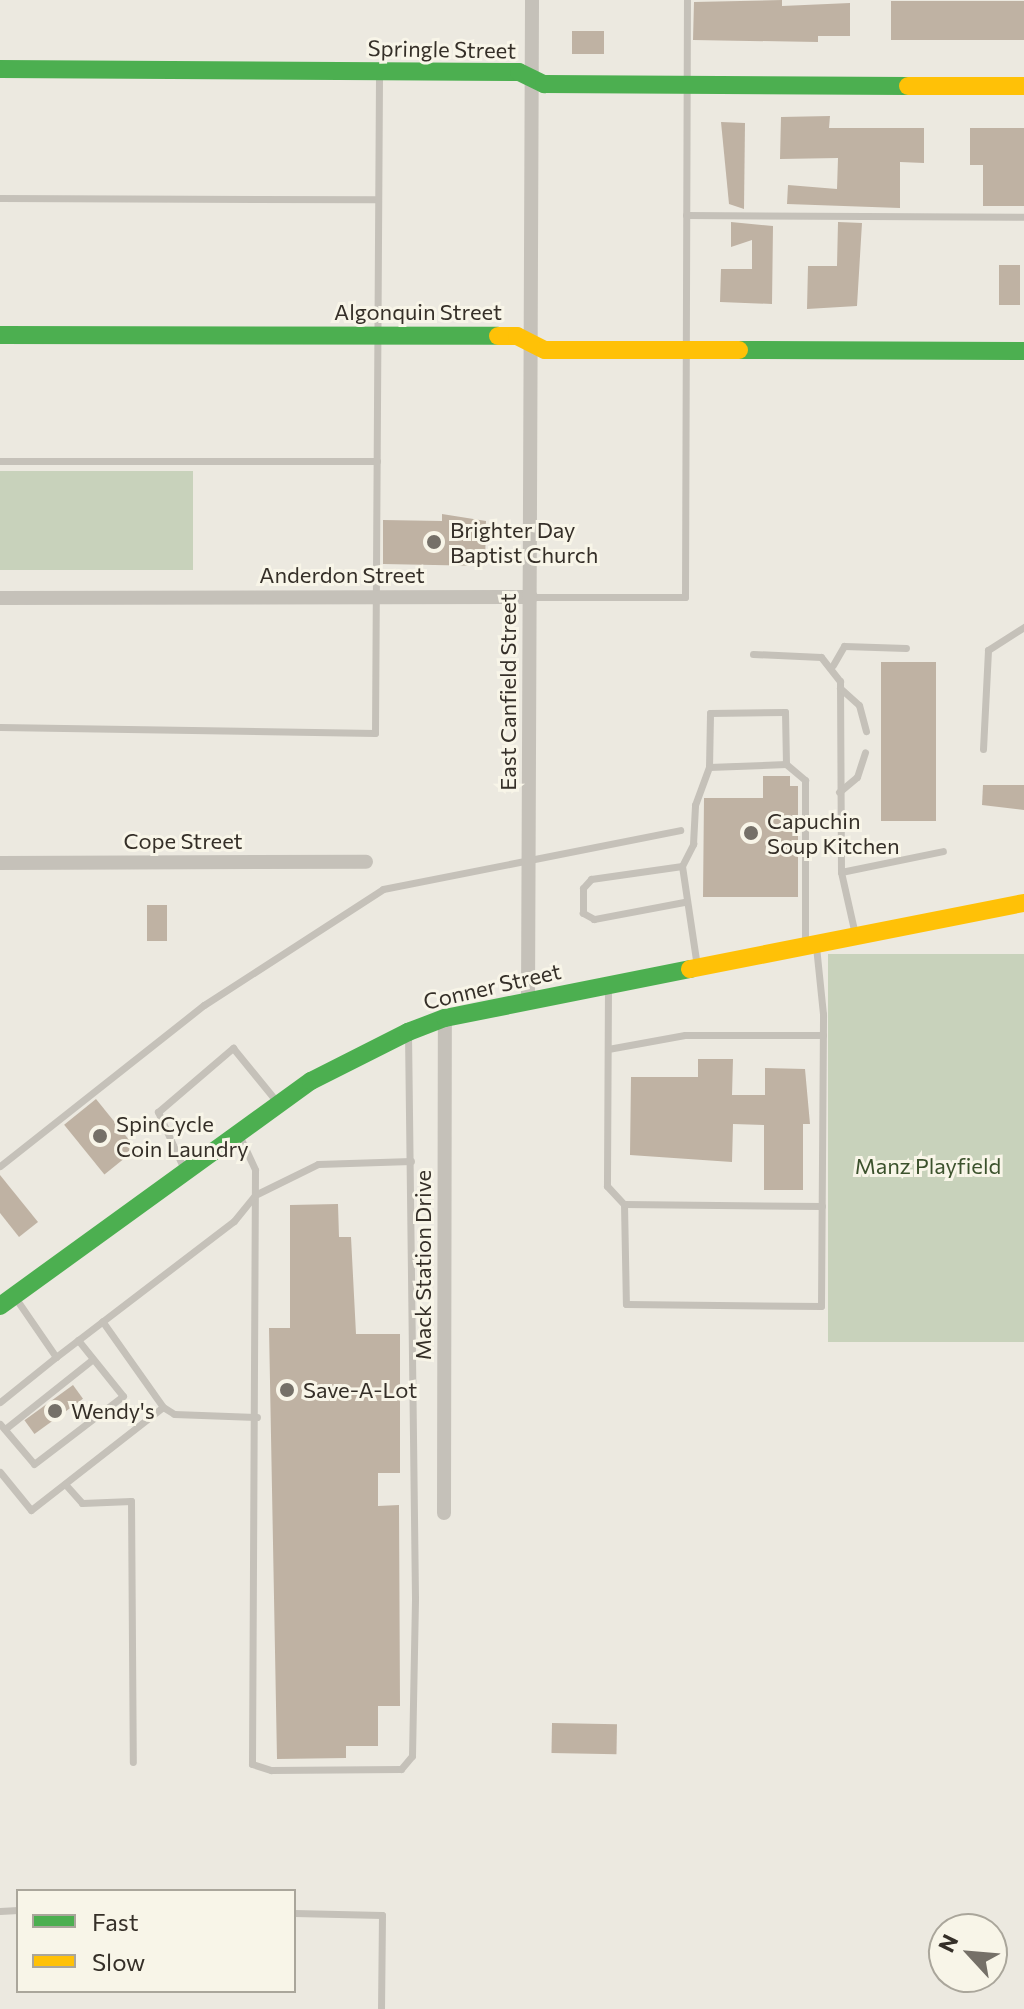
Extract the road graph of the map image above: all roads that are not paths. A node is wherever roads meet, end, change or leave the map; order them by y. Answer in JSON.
{"nodes":[{"id":1,"x":532,"y":0,"type":"edge"},
{"id":2,"x":687,"y":0,"type":"edge"},
{"id":3,"x":0,"y":69,"type":"edge"},
{"id":4,"x":379,"y":71,"type":"junction"},
{"id":5,"x":532,"y":78,"type":"junction"},
{"id":6,"x":687,"y":84,"type":"junction"},
{"id":7,"x":1024,"y":86,"type":"edge"},
{"id":8,"x":0,"y":198,"type":"edge"},
{"id":9,"x":378,"y":199,"type":"junction"},
{"id":10,"x":686,"y":215,"type":"junction"},
{"id":11,"x":1024,"y":217,"type":"edge"},
{"id":12,"x":0,"y":335,"type":"edge"},
{"id":13,"x":377,"y":336,"type":"junction"},
{"id":14,"x":529,"y":343,"type":"junction"},
{"id":15,"x":685,"y":350,"type":"junction"},
{"id":16,"x":1024,"y":351,"type":"edge"},
{"id":17,"x":0,"y":461,"type":"edge"},
{"id":18,"x":377,"y":461,"type":"junction"},
{"id":19,"x":375,"y":597,"type":"junction"},
{"id":20,"x":531,"y":597,"type":"junction"},
{"id":21,"x":0,"y":598,"type":"edge"},
{"id":22,"x":1024,"y":627,"type":"edge"},
{"id":23,"x":906,"y":648,"type":"dead end"},
{"id":24,"x":753,"y":654,"type":"dead end"},
{"id":25,"x":833,"y":665,"type":"junction"},
{"id":26,"x":840,"y":688,"type":"junction"},
{"id":27,"x":0,"y":727,"type":"edge"},
{"id":28,"x":866,"y":731,"type":"dead end"},
{"id":29,"x":983,"y":749,"type":"dead end"},
{"id":30,"x":865,"y":752,"type":"dead end"},
{"id":31,"x":786,"y":764,"type":"junction"},
{"id":32,"x":709,"y":767,"type":"junction"},
{"id":33,"x":839,"y":792,"type":"junction"},
{"id":34,"x":680,"y":830,"type":"dead end"},
{"id":35,"x":943,"y":851,"type":"dead end"},
{"id":36,"x":366,"y":862,"type":"dead end"},
{"id":37,"x":529,"y":862,"type":"junction"},
{"id":38,"x":0,"y":863,"type":"edge"},
{"id":39,"x":682,"y":866,"type":"junction"},
{"id":40,"x":841,"y":872,"type":"junction"},
{"id":41,"x":684,"y":902,"type":"junction"},
{"id":42,"x":1024,"y":903,"type":"edge"},
{"id":43,"x":856,"y":936,"type":"junction"},
{"id":44,"x":811,"y":945,"type":"junction"},
{"id":45,"x":697,"y":968,"type":"junction"},
{"id":46,"x":608,"y":985,"type":"junction"},
{"id":47,"x":528,"y":1001,"type":"junction"},
{"id":48,"x":445,"y":1018,"type":"junction"},
{"id":49,"x":408,"y":1032,"type":"junction"},
{"id":50,"x":823,"y":1035,"type":"junction"},
{"id":51,"x":608,"y":1049,"type":"junction"},
{"id":52,"x":278,"y":1104,"type":"junction"},
{"id":53,"x":238,"y":1133,"type":"junction"},
{"id":54,"x":411,"y":1161,"type":"junction"},
{"id":55,"x":0,"y":1166,"type":"edge"},
{"id":56,"x":185,"y":1171,"type":"junction"},
{"id":57,"x":255,"y":1195,"type":"junction"},
{"id":58,"x":624,"y":1204,"type":"junction"},
{"id":59,"x":822,"y":1206,"type":"junction"},
{"id":60,"x":7,"y":1301,"type":"edge"},
{"id":61,"x":102,"y":1321,"type":"junction"},
{"id":62,"x":78,"y":1340,"type":"junction"},
{"id":63,"x":56,"y":1357,"type":"junction"},
{"id":64,"x":93,"y":1359,"type":"junction"},
{"id":65,"x":0,"y":1402,"type":"edge"},
{"id":66,"x":163,"y":1407,"type":"junction"},
{"id":67,"x":257,"y":1417,"type":"junction"},
{"id":68,"x":2,"y":1426,"type":"edge"},
{"id":69,"x":0,"y":1472,"type":"edge"},
{"id":70,"x":65,"y":1484,"type":"junction"},
{"id":71,"x":444,"y":1513,"type":"dead end"},
{"id":72,"x":133,"y":1762,"type":"dead end"},
{"id":73,"x":296,"y":1913,"type":"edge"},
{"id":74,"x":381,"y":2009,"type":"edge"}],
"edges":[{"from":1,"to":5,"type":"street","name":"East Canfield Street"},
{"from":2,"to":6,"type":"lane"},
{"from":3,"to":4,"type":"street","name":"Springle Street"},
{"from":4,"to":5,"type":"street","name":"Springle Street"},
{"from":4,"to":9,"type":"lane"},
{"from":5,"to":6,"type":"street","name":"Springle Street"},
{"from":5,"to":14,"type":"street","name":"East Canfield Street"},
{"from":6,"to":7,"type":"street","name":"Springle Street"},
{"from":6,"to":10,"type":"lane"},
{"from":8,"to":9,"type":"lane"},
{"from":9,"to":13,"type":"lane"},
{"from":10,"to":11,"type":"lane"},
{"from":10,"to":15,"type":"lane"},
{"from":12,"to":13,"type":"street","name":"Algonquin Street"},
{"from":13,"to":14,"type":"street","name":"Algonquin Street"},
{"from":13,"to":18,"type":"lane"},
{"from":14,"to":15,"type":"street","name":"Algonquin Street"},
{"from":14,"to":20,"type":"street","name":"East Canfield Street"},
{"from":15,"to":16,"type":"street","name":"Algonquin Street"},
{"from":15,"to":20,"type":"lane","name":"Anderdon Street"},
{"from":17,"to":18,"type":"lane"},
{"from":18,"to":19,"type":"lane"},
{"from":19,"to":20,"type":"street","name":"Anderdon Street"},
{"from":19,"to":21,"type":"street","name":"Anderdon Street"},
{"from":19,"to":27,"type":"lane"},
{"from":20,"to":37,"type":"street","name":"East Canfield Street"},
{"from":22,"to":29,"type":"lane"},
{"from":23,"to":25,"type":"lane"},
{"from":24,"to":25,"type":"lane"},
{"from":25,"to":26,"type":"lane"},
{"from":26,"to":28,"type":"lane"},
{"from":26,"to":33,"type":"lane"},
{"from":30,"to":33,"type":"lane"},
{"from":31,"to":32,"type":"lane"},
{"from":31,"to":32,"type":"lane"},
{"from":31,"to":44,"type":"lane"},
{"from":32,"to":39,"type":"lane"},
{"from":33,"to":40,"type":"lane"},
{"from":34,"to":37,"type":"lane"},
{"from":35,"to":40,"type":"lane"},
{"from":36,"to":38,"type":"street","name":"Cope Street"},
{"from":37,"to":47,"type":"street","name":"East Canfield Street"},
{"from":37,"to":55,"type":"lane"},
{"from":39,"to":41,"type":"lane"},
{"from":39,"to":41,"type":"lane"},
{"from":40,"to":43,"type":"lane"},
{"from":41,"to":45,"type":"lane"},
{"from":42,"to":43,"type":"street","name":"Conner Street"},
{"from":43,"to":44,"type":"street","name":"Conner Street"},
{"from":44,"to":45,"type":"street","name":"Conner Street"},
{"from":44,"to":50,"type":"lane"},
{"from":45,"to":46,"type":"street","name":"Conner Street"},
{"from":46,"to":47,"type":"street","name":"Conner Street"},
{"from":46,"to":51,"type":"lane"},
{"from":47,"to":48,"type":"street","name":"Conner Street"},
{"from":48,"to":49,"type":"street","name":"Conner Street"},
{"from":48,"to":71,"type":"street","name":"Mack Station Drive"},
{"from":49,"to":52,"type":"street","name":"Conner Street"},
{"from":49,"to":54,"type":"lane"},
{"from":50,"to":51,"type":"lane"},
{"from":50,"to":59,"type":"lane"},
{"from":51,"to":58,"type":"lane"},
{"from":52,"to":53,"type":"street","name":"Conner Street"},
{"from":52,"to":56,"type":"lane"},
{"from":53,"to":56,"type":"street","name":"Conner Street"},
{"from":53,"to":57,"type":"lane"},
{"from":54,"to":57,"type":"lane"},
{"from":54,"to":67,"type":"lane"},
{"from":56,"to":60,"type":"street","name":"Conner Street"},
{"from":57,"to":61,"type":"lane"},
{"from":57,"to":67,"type":"lane"},
{"from":58,"to":59,"type":"lane"},
{"from":58,"to":59,"type":"lane"},
{"from":60,"to":63,"type":"lane"},
{"from":61,"to":62,"type":"lane"},
{"from":61,"to":66,"type":"lane"},
{"from":62,"to":63,"type":"lane"},
{"from":62,"to":64,"type":"lane"},
{"from":63,"to":65,"type":"lane"},
{"from":64,"to":68,"type":"lane"},
{"from":64,"to":68,"type":"lane"},
{"from":66,"to":67,"type":"lane"},
{"from":66,"to":70,"type":"lane"},
{"from":69,"to":70,"type":"lane"},
{"from":70,"to":72,"type":"lane"},
{"from":73,"to":74,"type":"lane"}]}
